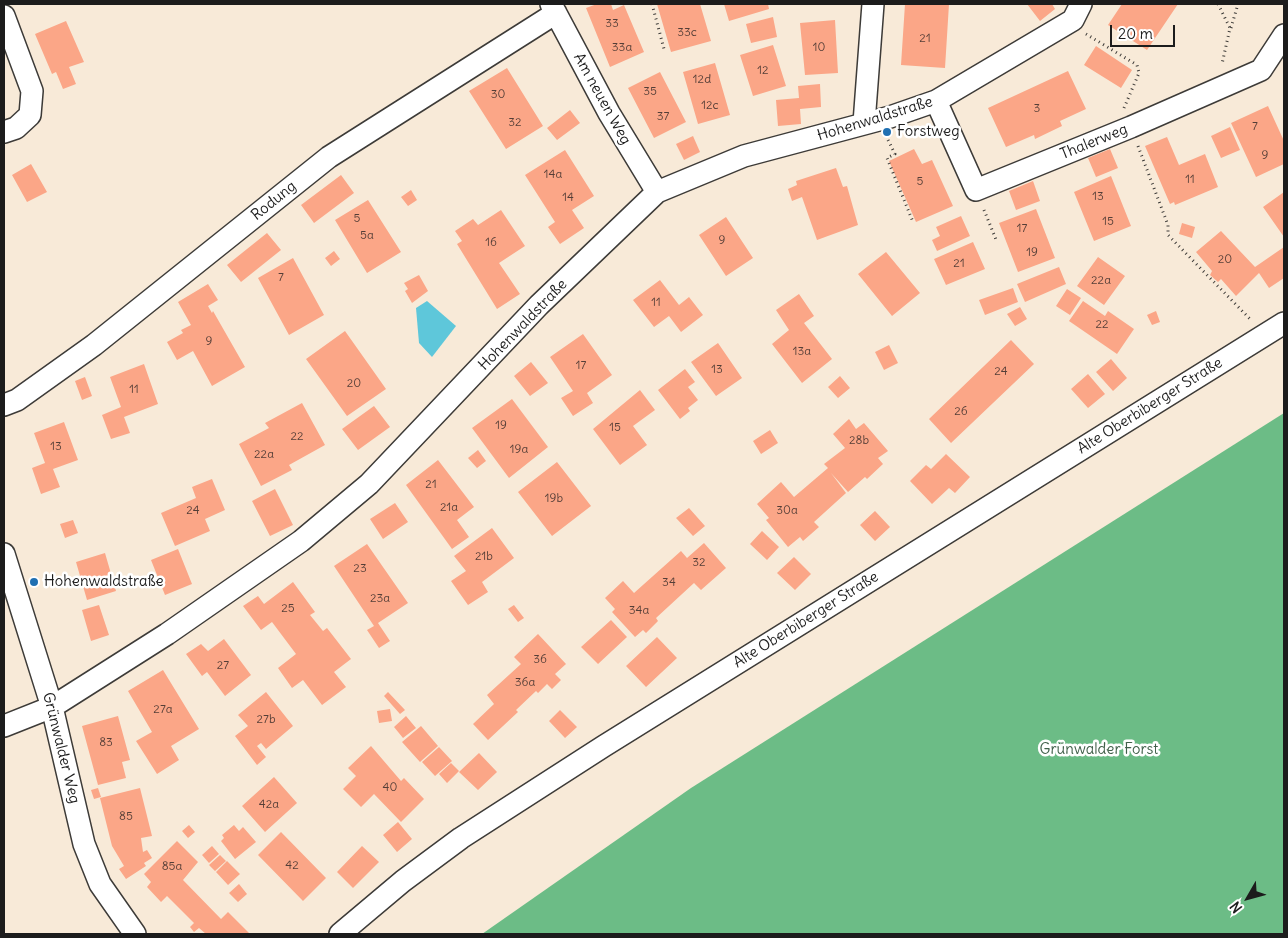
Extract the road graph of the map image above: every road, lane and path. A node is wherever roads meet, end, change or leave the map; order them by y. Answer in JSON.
{"nodes":[{"id":1,"x":652,"y":4,"type":"edge"},
{"id":2,"x":873,"y":4,"type":"edge"},
{"id":3,"x":1081,"y":4,"type":"edge"},
{"id":4,"x":1218,"y":4,"type":"edge"},
{"id":5,"x":1238,"y":4,"type":"edge"},
{"id":6,"x":553,"y":8,"type":"edge"},
{"id":7,"x":4,"y":16,"type":"edge"},
{"id":8,"x":1230,"y":28,"type":"junction"},
{"id":9,"x":1080,"y":30,"type":"dead end"},
{"id":10,"x":1284,"y":35,"type":"edge"},
{"id":11,"x":664,"y":48,"type":"dead end"},
{"id":12,"x":1216,"y":90,"type":"junction"},
{"id":13,"x":936,"y":102,"type":"junction"},
{"id":14,"x":872,"y":121,"type":"junction"},
{"id":15,"x":1131,"y":127,"type":"junction"},
{"id":16,"x":4,"y":132,"type":"edge"},
{"id":17,"x":976,"y":190,"type":"junction"},
{"id":18,"x":657,"y":192,"type":"junction"},
{"id":19,"x":913,"y":222,"type":"dead end"},
{"id":20,"x":997,"y":242,"type":"dead end"},
{"id":21,"x":1284,"y":323,"type":"edge"},
{"id":22,"x":1265,"y":335,"type":"junction"},
{"id":23,"x":4,"y":405,"type":"edge"},
{"id":24,"x":4,"y":554,"type":"edge"},
{"id":25,"x":52,"y":707,"type":"junction"},
{"id":26,"x":4,"y":726,"type":"edge"},
{"id":27,"x":135,"y":934,"type":"edge"},
{"id":28,"x":340,"y":934,"type":"edge"}],
"edges":[{"from":1,"to":11,"type":"path"},
{"from":2,"to":14,"type":"street"},
{"from":3,"to":13,"type":"street","name":"Hohenwaldstraße"},
{"from":4,"to":8,"type":"path"},
{"from":5,"to":8,"type":"path"},
{"from":6,"to":18,"type":"street","name":"Am neuen Weg"},
{"from":6,"to":23,"type":"street","name":"Rodung"},
{"from":7,"to":16,"type":"street"},
{"from":8,"to":12,"type":"path"},
{"from":9,"to":15,"type":"path"},
{"from":10,"to":12,"type":"street","name":"Thalerweg"},
{"from":12,"to":15,"type":"street","name":"Thalerweg"},
{"from":13,"to":14,"type":"street","name":"Hohenwaldstraße"},
{"from":13,"to":17,"type":"street"},
{"from":14,"to":18,"type":"street","name":"Hohenwaldstraße"},
{"from":14,"to":19,"type":"path"},
{"from":15,"to":17,"type":"street","name":"Thalerweg"},
{"from":15,"to":22,"type":"path"},
{"from":17,"to":20,"type":"path"},
{"from":18,"to":25,"type":"street","name":"Hohenwaldstraße"},
{"from":21,"to":22,"type":"street","name":"Alte Oberbiberger Straße"},
{"from":22,"to":28,"type":"street","name":"Alte Oberbiberger Straße"},
{"from":24,"to":25,"type":"street","name":"Grünwalder Weg"},
{"from":25,"to":26,"type":"street","name":"Hohenwaldstraße"},
{"from":25,"to":27,"type":"street","name":"Grünwalder Weg"}]}
